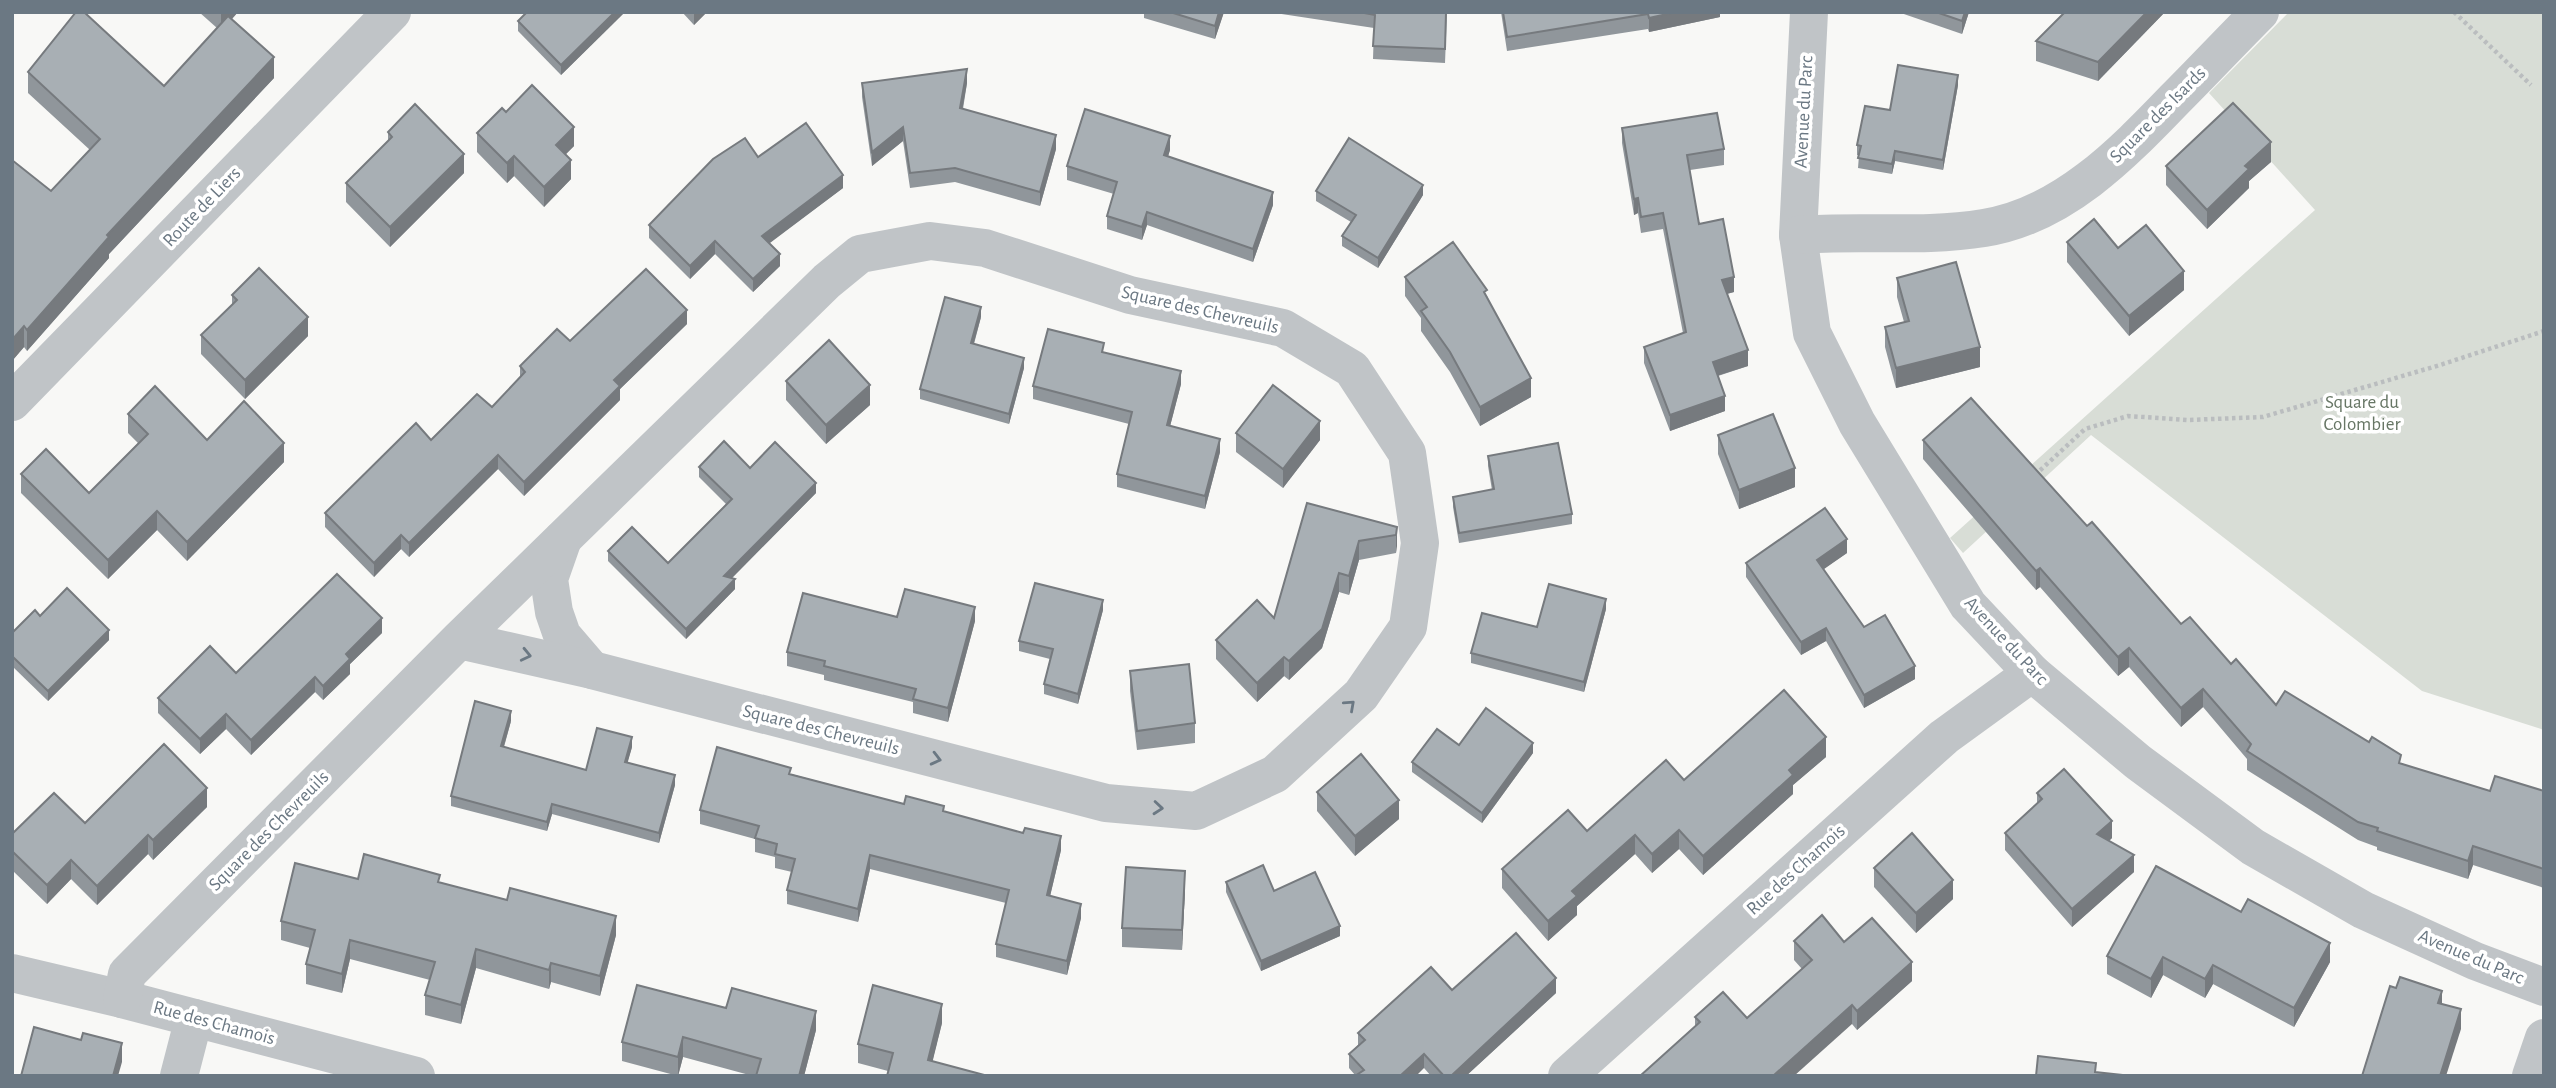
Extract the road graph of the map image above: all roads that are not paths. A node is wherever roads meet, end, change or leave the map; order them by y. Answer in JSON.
{"nodes":[{"id":1,"x":1809,"y":12,"type":"edge"},
{"id":2,"x":2260,"y":12,"type":"edge"},
{"id":3,"x":386,"y":14,"type":"edge"},
{"id":4,"x":1798,"y":235,"type":"junction"},
{"id":5,"x":12,"y":402,"type":"edge"},
{"id":6,"x":563,"y":539,"type":"junction"},
{"id":7,"x":459,"y":640,"type":"junction"},
{"id":8,"x":592,"y":670,"type":"junction"},
{"id":9,"x":2032,"y":673,"type":"junction"},
{"id":10,"x":12,"y":973,"type":"edge"},
{"id":11,"x":2544,"y":987,"type":"edge"},
{"id":12,"x":122,"y":999,"type":"junction"},
{"id":13,"x":194,"y":1018,"type":"junction"},
{"id":14,"x":2544,"y":1038,"type":"edge"},
{"id":15,"x":179,"y":1076,"type":"edge"},
{"id":16,"x":416,"y":1076,"type":"edge"},
{"id":17,"x":1567,"y":1076,"type":"edge"},
{"id":18,"x":2531,"y":1076,"type":"edge"}],
"edges":[{"from":1,"to":4,"type":"street","name":"Avenue du Parc"},
{"from":2,"to":4,"type":"street","name":"Square des Isards"},
{"from":3,"to":5,"type":"street","name":"Route de Liers"},
{"from":4,"to":9,"type":"street","name":"Avenue du Parc"},
{"from":6,"to":7,"type":"street","name":"Square des Chevreuils"},
{"from":6,"to":8,"type":"street","name":"Square des Chevreuils"},
{"from":8,"to":6,"type":"street","name":"Square des Chevreuils","one_way":true},
{"from":7,"to":8,"type":"street","name":"Square des Chevreuils","one_way":true},
{"from":7,"to":12,"type":"street","name":"Square des Chevreuils"},
{"from":9,"to":11,"type":"street","name":"Avenue du Parc"},
{"from":9,"to":17,"type":"street","name":"Rue des Chamois"},
{"from":10,"to":12,"type":"street","name":"Rue des Chamois"},
{"from":12,"to":13,"type":"street","name":"Rue des Chamois"},
{"from":13,"to":15,"type":"street"},
{"from":13,"to":16,"type":"street","name":"Rue des Chamois"},
{"from":14,"to":18,"type":"street"}]}
